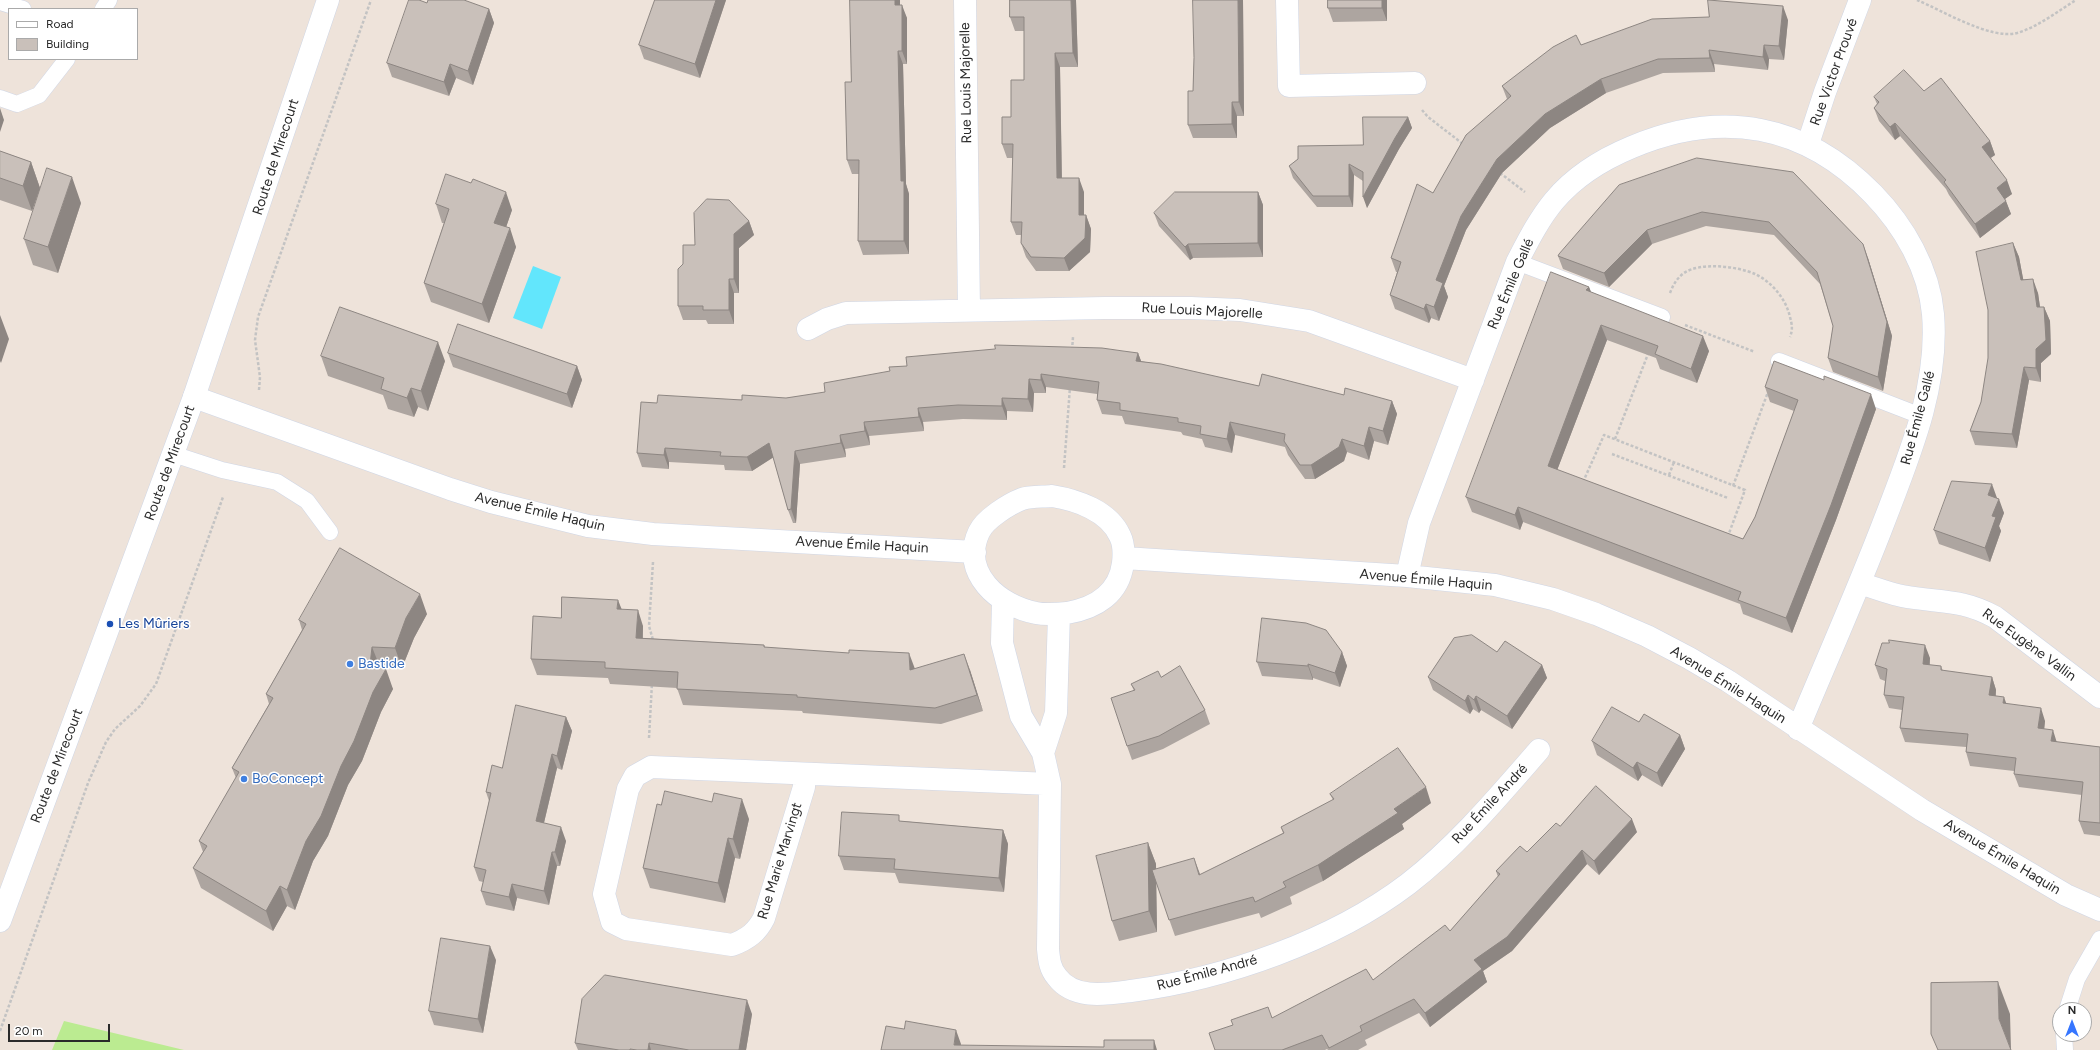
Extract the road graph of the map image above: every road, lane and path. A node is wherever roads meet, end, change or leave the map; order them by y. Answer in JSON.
{"nodes":[{"id":1,"x":328,"y":0,"type":"edge"},
{"id":2,"x":371,"y":0,"type":"edge"},
{"id":3,"x":965,"y":0,"type":"edge"},
{"id":4,"x":1287,"y":0,"type":"edge"},
{"id":5,"x":1860,"y":0,"type":"edge"},
{"id":6,"x":1917,"y":0,"type":"edge"},
{"id":7,"x":2076,"y":0,"type":"edge"},
{"id":8,"x":0,"y":2,"type":"edge"},
{"id":9,"x":20,"y":8,"type":"edge"},
{"id":10,"x":66,"y":60,"type":"edge"},
{"id":11,"x":1415,"y":83,"type":"joint"},
{"id":12,"x":0,"y":98,"type":"edge"},
{"id":13,"x":1808,"y":144,"type":"junction"},
{"id":14,"x":1465,"y":145,"type":"edge"},
{"id":15,"x":1496,"y":169,"type":"edge"},
{"id":16,"x":1548,"y":210,"type":"junction"},
{"id":17,"x":1518,"y":262,"type":"junction"},
{"id":18,"x":1075,"y":309,"type":"junction"},
{"id":19,"x":969,"y":310,"type":"junction"},
{"id":20,"x":1662,"y":317,"type":"junction"},
{"id":21,"x":808,"y":329,"type":"dead end"},
{"id":22,"x":1072,"y":354,"type":"edge"},
{"id":23,"x":1779,"y":361,"type":"junction"},
{"id":24,"x":1473,"y":380,"type":"junction"},
{"id":25,"x":1070,"y":385,"type":"edge"},
{"id":26,"x":194,"y":397,"type":"junction"},
{"id":27,"x":1921,"y":416,"type":"junction"},
{"id":28,"x":252,"y":418,"type":"junction"},
{"id":29,"x":1615,"y":439,"type":"junction"},
{"id":30,"x":173,"y":454,"type":"junction"},
{"id":31,"x":1612,"y":454,"type":"dead end"},
{"id":32,"x":1674,"y":462,"type":"junction"},
{"id":33,"x":1064,"y":469,"type":"dead end"},
{"id":34,"x":232,"y":472,"type":"junction"},
{"id":35,"x":1669,"y":475,"type":"junction"},
{"id":36,"x":1583,"y":482,"type":"edge"},
{"id":37,"x":1733,"y":486,"type":"junction"},
{"id":38,"x":1728,"y":498,"type":"dead end"},
{"id":39,"x":330,"y":532,"type":"dead end"},
{"id":40,"x":654,"y":534,"type":"junction"},
{"id":41,"x":1727,"y":537,"type":"edge"},
{"id":42,"x":975,"y":552,"type":"junction"},
{"id":43,"x":1124,"y":558,"type":"junction"},
{"id":44,"x":1407,"y":576,"type":"junction"},
{"id":45,"x":1860,"y":583,"type":"junction"},
{"id":46,"x":1003,"y":600,"type":"junction"},
{"id":47,"x":1059,"y":614,"type":"junction"},
{"id":48,"x":655,"y":645,"type":"edge"},
{"id":49,"x":652,"y":676,"type":"edge"},
{"id":50,"x":2100,"y":697,"type":"edge"},
{"id":51,"x":1798,"y":730,"type":"junction"},
{"id":52,"x":1539,"y":750,"type":"dead end"},
{"id":53,"x":1043,"y":753,"type":"junction"},
{"id":54,"x":651,"y":767,"type":"junction"},
{"id":55,"x":804,"y":774,"type":"junction"},
{"id":56,"x":1050,"y":784,"type":"junction"},
{"id":57,"x":2100,"y":910,"type":"edge"},
{"id":58,"x":0,"y":921,"type":"edge"},
{"id":59,"x":2100,"y":939,"type":"edge"},
{"id":60,"x":2069,"y":1002,"type":"edge"},
{"id":61,"x":0,"y":1031,"type":"edge"}],
"edges":[{"from":1,"to":26,"type":"street","name":"Route de Mirecourt"},
{"from":2,"to":28,"type":"path"},
{"from":3,"to":19,"type":"street","name":"Rue Louis Majorelle"},
{"from":4,"to":11,"type":"street"},
{"from":5,"to":13,"type":"street","name":"Rue Victor Prouvé"},
{"from":6,"to":7,"type":"path"},
{"from":8,"to":9,"type":"lane"},
{"from":10,"to":12,"type":"lane"},
{"from":11,"to":14,"type":"path"},
{"from":13,"to":16,"type":"street","name":"Rue Émile Gallé"},
{"from":13,"to":27,"type":"street","name":"Rue Émile Gallé"},
{"from":15,"to":16,"type":"path"},
{"from":16,"to":17,"type":"street","name":"Rue Émile Gallé"},
{"from":17,"to":20,"type":"lane"},
{"from":17,"to":24,"type":"street","name":"Rue Émile Gallé"},
{"from":18,"to":19,"type":"street","name":"Rue Louis Majorelle"},
{"from":18,"to":22,"type":"path"},
{"from":18,"to":24,"type":"street","name":"Rue Louis Majorelle"},
{"from":19,"to":21,"type":"street","name":"Rue Louis Majorelle"},
{"from":20,"to":23,"type":"path"},
{"from":20,"to":23,"type":"path"},
{"from":20,"to":29,"type":"path"},
{"from":23,"to":27,"type":"lane"},
{"from":23,"to":37,"type":"path"},
{"from":24,"to":44,"type":"street","name":"Rue Émile Gallé"},
{"from":25,"to":33,"type":"path"},
{"from":26,"to":28,"type":"street","name":"Avenue Émile Haquin"},
{"from":26,"to":30,"type":"street","name":"Route de Mirecourt"},
{"from":27,"to":45,"type":"street","name":"Rue Émile Gallé"},
{"from":28,"to":40,"type":"street","name":"Avenue Émile Haquin"},
{"from":29,"to":32,"type":"path"},
{"from":29,"to":36,"type":"path"},
{"from":30,"to":34,"type":"lane"},
{"from":30,"to":58,"type":"street","name":"Route de Mirecourt"},
{"from":31,"to":35,"type":"path"},
{"from":32,"to":35,"type":"path"},
{"from":32,"to":37,"type":"path"},
{"from":34,"to":39,"type":"lane"},
{"from":34,"to":61,"type":"path"},
{"from":35,"to":38,"type":"path"},
{"from":37,"to":41,"type":"path"},
{"from":40,"to":42,"type":"street","name":"Avenue Émile Haquin"},
{"from":40,"to":48,"type":"path"},
{"from":42,"to":43,"type":"street"},
{"from":42,"to":46,"type":"street"},
{"from":43,"to":44,"type":"street","name":"Avenue Émile Haquin"},
{"from":43,"to":47,"type":"street"},
{"from":44,"to":51,"type":"street","name":"Avenue Émile Haquin"},
{"from":45,"to":50,"type":"street","name":"Rue Eugène Vallin"},
{"from":45,"to":51,"type":"street","name":"Rue Émile Gallé"},
{"from":46,"to":47,"type":"street"},
{"from":46,"to":53,"type":"street","name":"Rue Émile André"},
{"from":47,"to":53,"type":"street"},
{"from":49,"to":54,"type":"path"},
{"from":51,"to":57,"type":"street","name":"Avenue Émile Haquin"},
{"from":52,"to":56,"type":"street","name":"Rue Émile André"},
{"from":53,"to":56,"type":"street","name":"Rue Émile André"},
{"from":54,"to":55,"type":"street"},
{"from":54,"to":55,"type":"street","name":"Rue Marie Marvingt"},
{"from":55,"to":56,"type":"street"},
{"from":59,"to":60,"type":"lane"}]}
